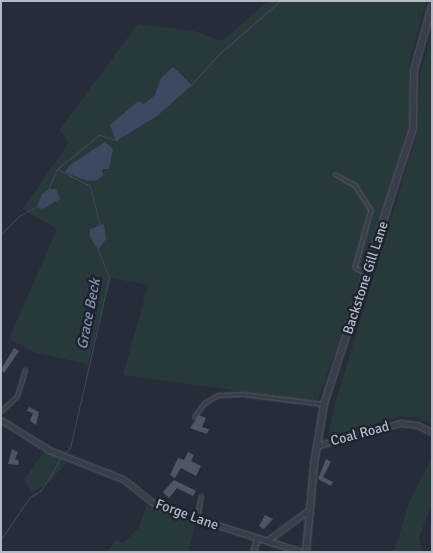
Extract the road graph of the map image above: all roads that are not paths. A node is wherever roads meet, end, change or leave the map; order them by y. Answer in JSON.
{"nodes":[{"id":1,"x":432,"y":6,"type":"edge"},
{"id":2,"x":335,"y":174,"type":"dead end"},
{"id":3,"x":368,"y":273,"type":"junction"},
{"id":4,"x":25,"y":370,"type":"dead end"},
{"id":5,"x":324,"y":404,"type":"junction"},
{"id":6,"x":1,"y":411,"type":"edge"},
{"id":7,"x":194,"y":417,"type":"dead end"},
{"id":8,"x":1,"y":420,"type":"edge"},
{"id":9,"x":432,"y":432,"type":"edge"},
{"id":10,"x":316,"y":446,"type":"junction"},
{"id":11,"x":201,"y":496,"type":"dead end"},
{"id":12,"x":310,"y":509,"type":"junction"},
{"id":13,"x":197,"y":519,"type":"junction"},
{"id":14,"x":257,"y":539,"type":"junction"},
{"id":15,"x":268,"y":540,"type":"junction"},
{"id":16,"x":254,"y":552,"type":"edge"},
{"id":17,"x":302,"y":552,"type":"edge"},
{"id":18,"x":306,"y":552,"type":"edge"}],
"edges":[{"from":1,"to":3,"type":"street","name":"Backstone Gill Lane"},
{"from":2,"to":3,"type":"lane"},
{"from":3,"to":5,"type":"street","name":"Backstone Gill Lane"},
{"from":4,"to":6,"type":"lane"},
{"from":5,"to":7,"type":"lane"},
{"from":5,"to":10,"type":"street","name":"Backstone Gill Lane"},
{"from":8,"to":13,"type":"street","name":"Forge Lane"},
{"from":9,"to":10,"type":"street","name":"Coal Road"},
{"from":10,"to":12,"type":"street","name":"Backstone Gill Lane"},
{"from":11,"to":13,"type":"lane"},
{"from":12,"to":15,"type":"street"},
{"from":12,"to":18,"type":"street","name":"Backstone Gill Lane"},
{"from":13,"to":14,"type":"street","name":"Forge Lane"},
{"from":14,"to":15,"type":"street","name":"Forge Lane"},
{"from":14,"to":16,"type":"street"},
{"from":15,"to":17,"type":"street","name":"Forge Lane"}]}
